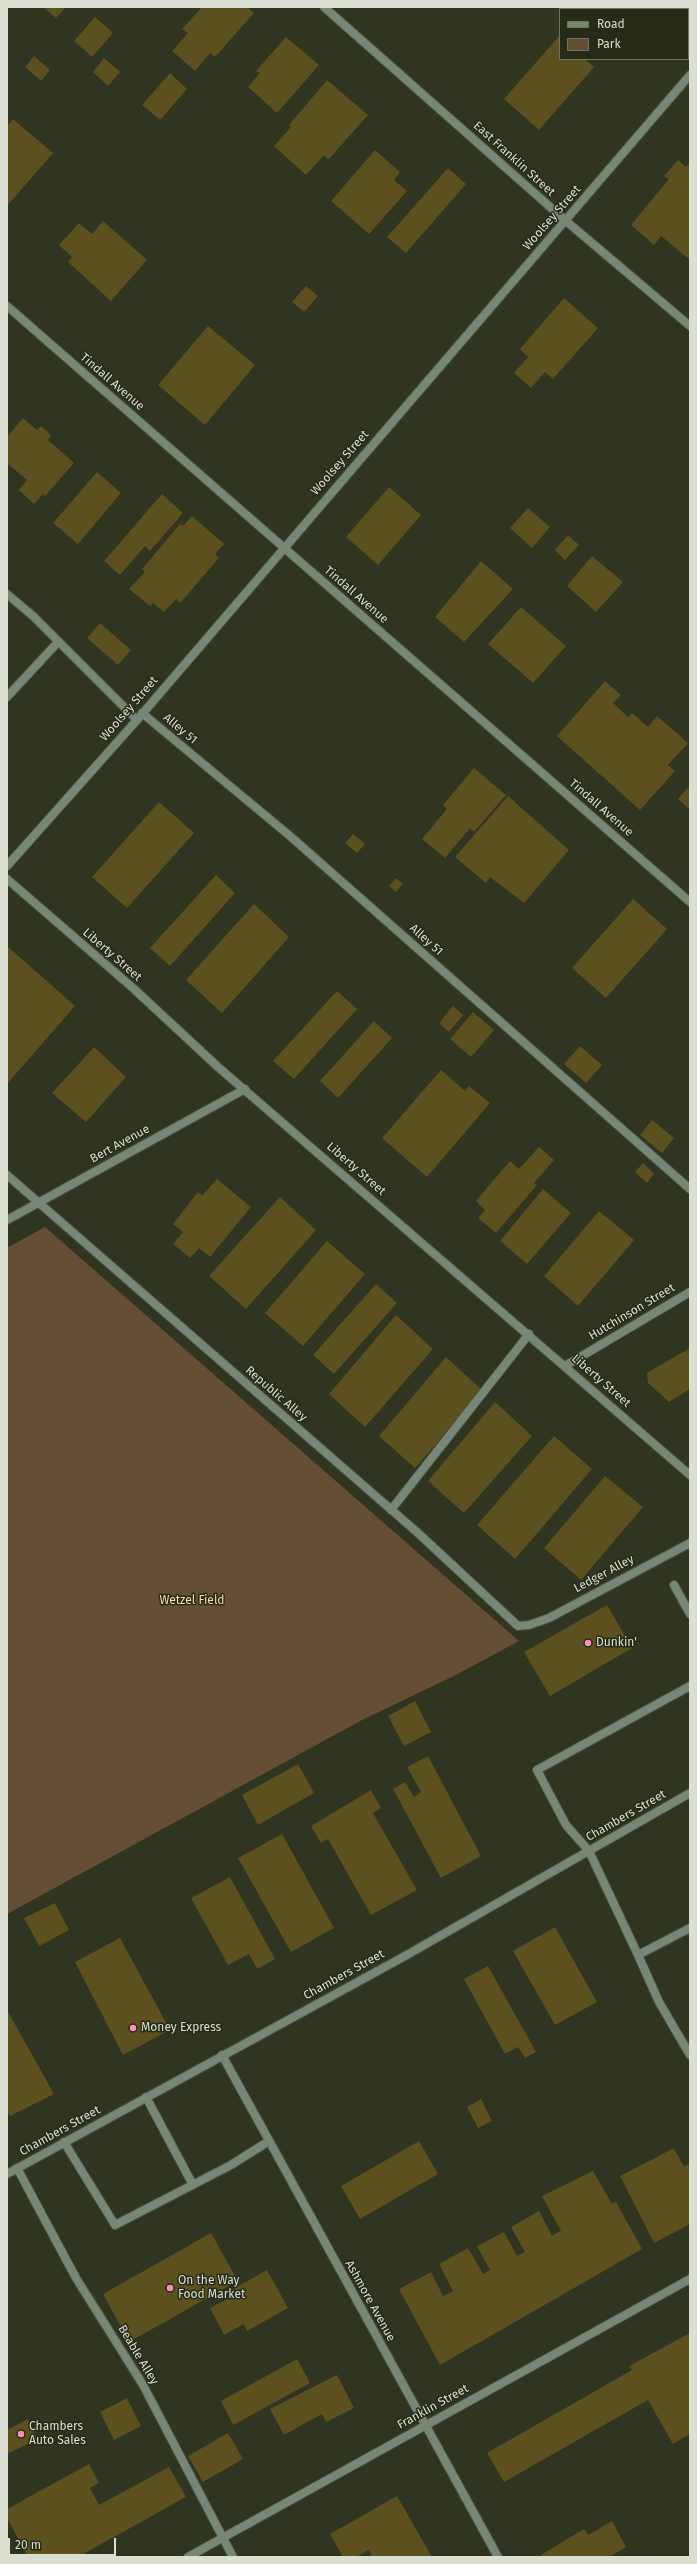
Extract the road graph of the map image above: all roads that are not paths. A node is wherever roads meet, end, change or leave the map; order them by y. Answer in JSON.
{"nodes":[{"id":1,"x":324,"y":7,"type":"edge"},
{"id":2,"x":690,"y":75,"type":"edge"},
{"id":3,"x":566,"y":221,"type":"junction"},
{"id":4,"x":7,"y":306,"type":"edge"},
{"id":5,"x":690,"y":326,"type":"edge"},
{"id":6,"x":283,"y":547,"type":"junction"},
{"id":7,"x":7,"y":594,"type":"edge"},
{"id":8,"x":58,"y":642,"type":"junction"},
{"id":9,"x":7,"y":697,"type":"edge"},
{"id":10,"x":142,"y":713,"type":"junction"},
{"id":11,"x":137,"y":720,"type":"junction"},
{"id":12,"x":7,"y":866,"type":"edge"},
{"id":13,"x":7,"y":879,"type":"edge"},
{"id":14,"x":690,"y":902,"type":"edge"},
{"id":15,"x":245,"y":1089,"type":"junction"},
{"id":16,"x":7,"y":1175,"type":"edge"},
{"id":17,"x":690,"y":1190,"type":"edge"},
{"id":18,"x":38,"y":1203,"type":"junction"},
{"id":19,"x":7,"y":1220,"type":"edge"},
{"id":20,"x":690,"y":1292,"type":"edge"},
{"id":21,"x":529,"y":1334,"type":"junction"},
{"id":22,"x":565,"y":1366,"type":"junction"},
{"id":23,"x":690,"y":1475,"type":"edge"},
{"id":24,"x":392,"y":1510,"type":"junction"},
{"id":25,"x":690,"y":1543,"type":"edge"},
{"id":26,"x":674,"y":1585,"type":"dead end"},
{"id":27,"x":690,"y":1614,"type":"edge"},
{"id":28,"x":529,"y":1625,"type":"joint"},
{"id":29,"x":690,"y":1686,"type":"edge"},
{"id":30,"x":690,"y":1793,"type":"edge"},
{"id":31,"x":589,"y":1851,"type":"junction"},
{"id":32,"x":690,"y":1928,"type":"edge"},
{"id":33,"x":638,"y":1955,"type":"junction"},
{"id":34,"x":690,"y":2054,"type":"edge"},
{"id":35,"x":222,"y":2055,"type":"junction"},
{"id":36,"x":146,"y":2097,"type":"junction"},
{"id":37,"x":269,"y":2141,"type":"junction"},
{"id":38,"x":64,"y":2142,"type":"junction"},
{"id":39,"x":17,"y":2168,"type":"junction"},
{"id":40,"x":7,"y":2174,"type":"edge"},
{"id":41,"x":193,"y":2185,"type":"junction"},
{"id":42,"x":690,"y":2279,"type":"edge"},
{"id":43,"x":424,"y":2425,"type":"junction"},
{"id":44,"x":222,"y":2537,"type":"junction"},
{"id":45,"x":188,"y":2557,"type":"edge"},
{"id":46,"x":233,"y":2557,"type":"edge"},
{"id":47,"x":498,"y":2557,"type":"edge"}],
"edges":[{"from":1,"to":3,"type":"street","name":"East Franklin Street"},
{"from":2,"to":3,"type":"street","name":"Woolsey Street"},
{"from":3,"to":5,"type":"street","name":"East Franklin Street"},
{"from":3,"to":6,"type":"street","name":"Woolsey Street"},
{"from":4,"to":6,"type":"street","name":"Tindall Avenue"},
{"from":6,"to":10,"type":"street","name":"Woolsey Street"},
{"from":6,"to":14,"type":"street","name":"Tindall Avenue"},
{"from":7,"to":8,"type":"street"},
{"from":8,"to":9,"type":"street"},
{"from":8,"to":11,"type":"street"},
{"from":10,"to":11,"type":"street","name":"Woolsey Street"},
{"from":10,"to":17,"type":"street","name":"Alley 51"},
{"from":11,"to":12,"type":"street","name":"Woolsey Street"},
{"from":13,"to":15,"type":"street","name":"Liberty Street"},
{"from":15,"to":18,"type":"street","name":"Bert Avenue"},
{"from":15,"to":21,"type":"street","name":"Liberty Street"},
{"from":16,"to":18,"type":"street","name":"Republic Alley"},
{"from":18,"to":19,"type":"street","name":"Bert Avenue"},
{"from":18,"to":24,"type":"street","name":"Republic Alley"},
{"from":20,"to":22,"type":"street","name":"Hutchinson Street"},
{"from":21,"to":22,"type":"street","name":"Liberty Street"},
{"from":21,"to":24,"type":"street"},
{"from":22,"to":23,"type":"street","name":"Liberty Street"},
{"from":24,"to":28,"type":"street","name":"Republic Alley"},
{"from":25,"to":28,"type":"street","name":"Ledger Alley"},
{"from":26,"to":27,"type":"street"},
{"from":29,"to":31,"type":"street"},
{"from":30,"to":31,"type":"street","name":"Chambers Street"},
{"from":31,"to":33,"type":"street"},
{"from":31,"to":35,"type":"street","name":"Chambers Street"},
{"from":32,"to":33,"type":"street"},
{"from":33,"to":34,"type":"street"},
{"from":35,"to":36,"type":"street","name":"Chambers Street"},
{"from":35,"to":37,"type":"street","name":"Ashmore Avenue"},
{"from":36,"to":38,"type":"street","name":"Chambers Street"},
{"from":36,"to":41,"type":"street"},
{"from":37,"to":41,"type":"street"},
{"from":37,"to":43,"type":"street","name":"Ashmore Avenue"},
{"from":38,"to":39,"type":"street","name":"Chambers Street"},
{"from":38,"to":41,"type":"street"},
{"from":39,"to":40,"type":"street","name":"Chambers Street"},
{"from":39,"to":44,"type":"street","name":"Beable Alley"},
{"from":42,"to":43,"type":"street","name":"Franklin Street"},
{"from":43,"to":44,"type":"street","name":"Franklin Street"},
{"from":43,"to":47,"type":"street","name":"Ashmore Avenue"},
{"from":44,"to":45,"type":"street","name":"Franklin Street"},
{"from":44,"to":46,"type":"street","name":"Beable Alley"}]}
